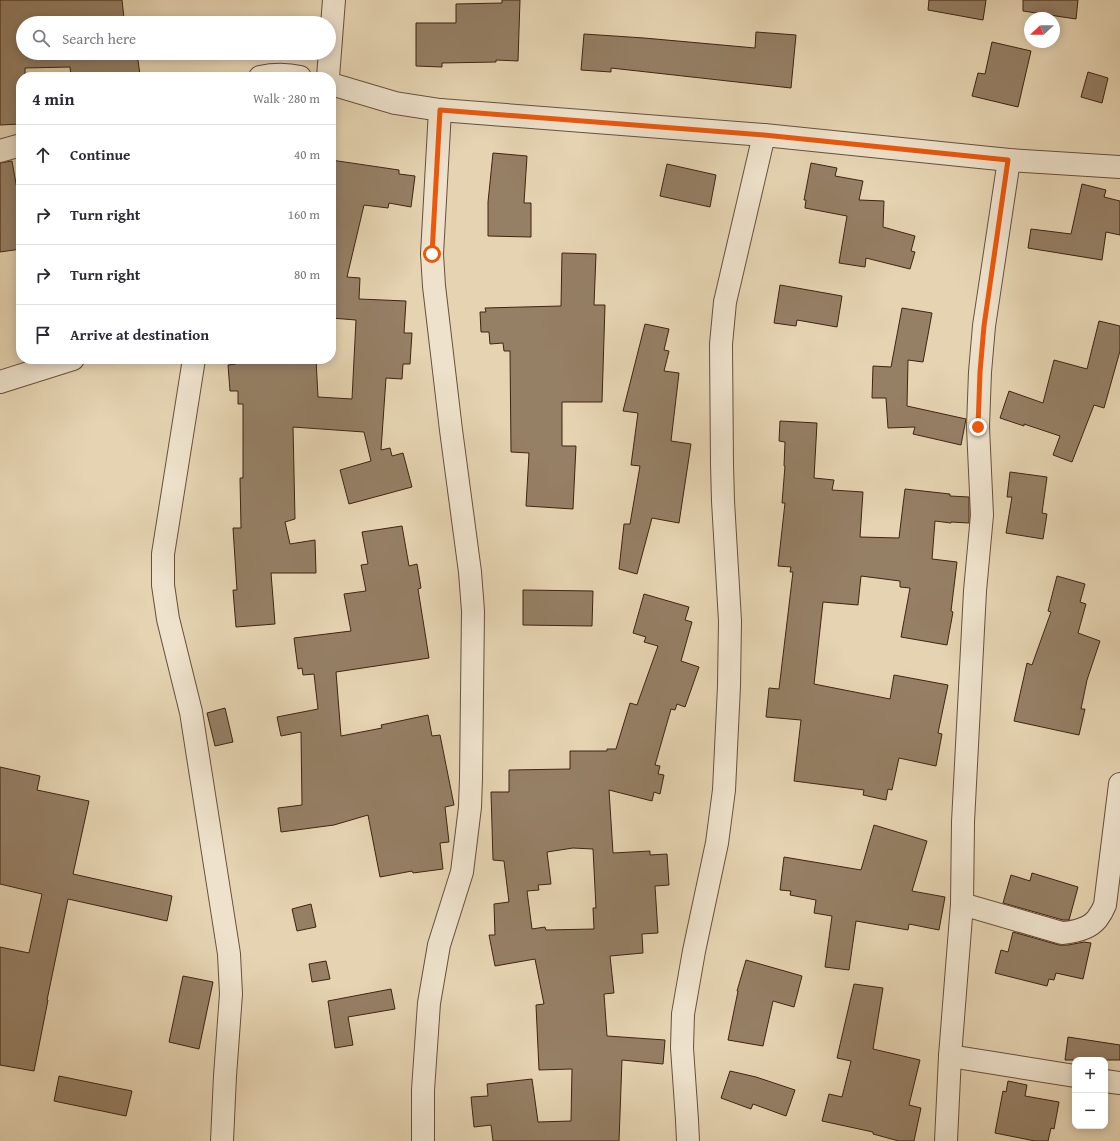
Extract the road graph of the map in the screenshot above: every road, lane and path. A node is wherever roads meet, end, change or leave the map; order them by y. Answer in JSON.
{"nodes":[{"id":1,"x":334,"y":0,"type":"edge"},
{"id":2,"x":333,"y":16,"type":"edge"},
{"id":3,"x":329,"y":60,"type":"edge"},
{"id":4,"x":328,"y":72,"type":"edge"},
{"id":5,"x":336,"y":85,"type":"edge"},
{"id":6,"x":440,"y":110,"type":"junction"},
{"id":7,"x":764,"y":135,"type":"junction"},
{"id":8,"x":16,"y":146,"type":"edge"},
{"id":9,"x":0,"y":151,"type":"edge"},
{"id":10,"x":1008,"y":160,"type":"junction"},
{"id":11,"x":1120,"y":167,"type":"edge"},
{"id":12,"x":57,"y":364,"type":"edge"},
{"id":13,"x":193,"y":364,"type":"edge"},
{"id":14,"x":0,"y":382,"type":"edge"},
{"id":15,"x":1120,"y":784,"type":"edge"},
{"id":16,"x":962,"y":904,"type":"junction"},
{"id":17,"x":950,"y":1056,"type":"junction"},
{"id":18,"x":1072,"y":1076,"type":"edge"},
{"id":19,"x":1108,"y":1081,"type":"edge"},
{"id":20,"x":1120,"y":1083,"type":"edge"},
{"id":21,"x":222,"y":1141,"type":"edge"},
{"id":22,"x":423,"y":1141,"type":"edge"},
{"id":23,"x":688,"y":1141,"type":"edge"},
{"id":24,"x":946,"y":1141,"type":"edge"}],
"edges":[{"from":1,"to":2,"type":"street"},
{"from":3,"to":4,"type":"street"},
{"from":5,"to":6,"type":"street"},
{"from":6,"to":7,"type":"street"},
{"from":6,"to":22,"type":"street"},
{"from":7,"to":10,"type":"street"},
{"from":7,"to":23,"type":"street"},
{"from":8,"to":9,"type":"street"},
{"from":10,"to":11,"type":"street"},
{"from":10,"to":16,"type":"street"},
{"from":12,"to":14,"type":"street"},
{"from":13,"to":21,"type":"street"},
{"from":15,"to":16,"type":"street"},
{"from":16,"to":17,"type":"street"},
{"from":17,"to":18,"type":"street"},
{"from":17,"to":24,"type":"street"},
{"from":19,"to":20,"type":"street"}]}
